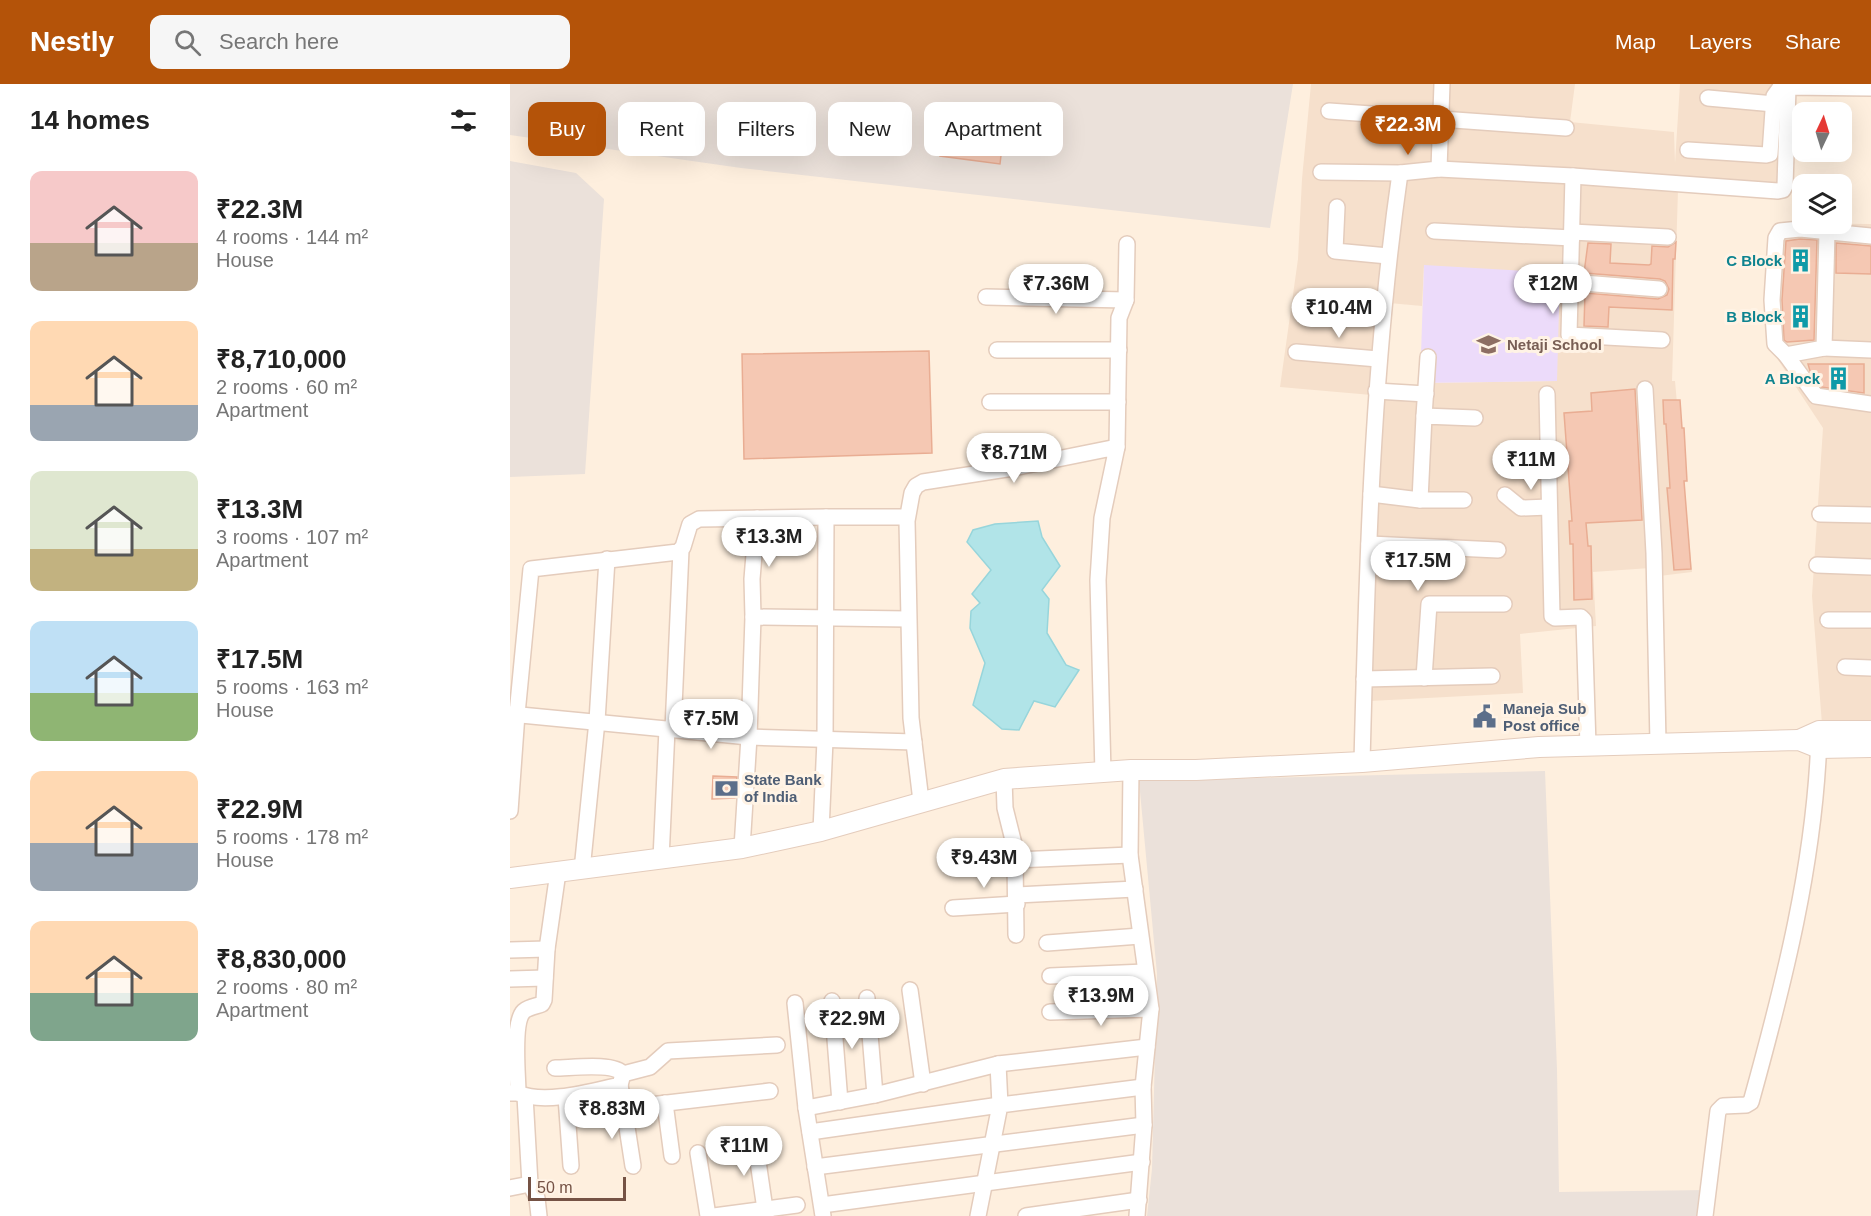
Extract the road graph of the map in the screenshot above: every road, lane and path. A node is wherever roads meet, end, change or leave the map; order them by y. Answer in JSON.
{"nodes":[{"id":1,"x":1442,"y":84,"type":"edge"},
{"id":2,"x":1788,"y":87,"type":"edge"},
{"id":3,"x":1871,"y":88,"type":"edge"},
{"id":4,"x":1708,"y":98,"type":"dead end"},
{"id":5,"x":1774,"y":104,"type":"junction"},
{"id":6,"x":1329,"y":111,"type":"dead end"},
{"id":7,"x":1441,"y":118,"type":"junction"},
{"id":8,"x":1566,"y":128,"type":"dead end"},
{"id":9,"x":1688,"y":150,"type":"dead end"},
{"id":10,"x":1439,"y":169,"type":"junction"},
{"id":11,"x":1321,"y":172,"type":"dead end"},
{"id":12,"x":1400,"y":173,"type":"junction"},
{"id":13,"x":1573,"y":176,"type":"junction"},
{"id":14,"x":1337,"y":207,"type":"dead end"},
{"id":15,"x":1792,"y":230,"type":"edge"},
{"id":16,"x":1434,"y":231,"type":"dead end"},
{"id":17,"x":1827,"y":234,"type":"edge"},
{"id":18,"x":1849,"y":234,"type":"edge"},
{"id":19,"x":1572,"y":235,"type":"junction"},
{"id":20,"x":1871,"y":236,"type":"edge"},
{"id":21,"x":1668,"y":237,"type":"dead end"},
{"id":22,"x":1128,"y":244,"type":"dead end"},
{"id":23,"x":1388,"y":256,"type":"junction"},
{"id":24,"x":1570,"y":282,"type":"junction"},
{"id":25,"x":1659,"y":289,"type":"dead end"},
{"id":26,"x":986,"y":297,"type":"dead end"},
{"id":27,"x":1126,"y":300,"type":"junction"},
{"id":28,"x":1307,"y":301,"type":"dead end"},
{"id":29,"x":1383,"y":304,"type":"junction"},
{"id":30,"x":1662,"y":340,"type":"dead end"},
{"id":31,"x":1824,"y":348,"type":"junction"},
{"id":32,"x":997,"y":350,"type":"dead end"},
{"id":33,"x":1119,"y":350,"type":"junction"},
{"id":34,"x":1871,"y":350,"type":"edge"},
{"id":35,"x":1296,"y":352,"type":"dead end"},
{"id":36,"x":1786,"y":355,"type":"junction"},
{"id":37,"x":1428,"y":357,"type":"dead end"},
{"id":38,"x":1378,"y":359,"type":"junction"},
{"id":39,"x":1645,"y":389,"type":"dead end"},
{"id":40,"x":1377,"y":392,"type":"junction"},
{"id":41,"x":1426,"y":394,"type":"junction"},
{"id":42,"x":1547,"y":394,"type":"dead end"},
{"id":43,"x":990,"y":402,"type":"dead end"},
{"id":44,"x":1118,"y":402,"type":"junction"},
{"id":45,"x":1871,"y":404,"type":"edge"},
{"id":46,"x":1424,"y":416,"type":"junction"},
{"id":47,"x":1475,"y":418,"type":"dead end"},
{"id":48,"x":1117,"y":447,"type":"junction"},
{"id":49,"x":1371,"y":494,"type":"junction"},
{"id":50,"x":1505,"y":495,"type":"dead end"},
{"id":51,"x":1420,"y":500,"type":"junction"},
{"id":52,"x":1464,"y":500,"type":"dead end"},
{"id":53,"x":1549,"y":507,"type":"junction"},
{"id":54,"x":1820,"y":514,"type":"dead end"},
{"id":55,"x":1871,"y":515,"type":"edge"},
{"id":56,"x":907,"y":517,"type":"junction"},
{"id":57,"x":757,"y":518,"type":"junction"},
{"id":58,"x":826,"y":518,"type":"junction"},
{"id":59,"x":1369,"y":544,"type":"junction"},
{"id":60,"x":681,"y":550,"type":"junction"},
{"id":61,"x":1498,"y":550,"type":"dead end"},
{"id":62,"x":607,"y":559,"type":"junction"},
{"id":63,"x":1817,"y":565,"type":"dead end"},
{"id":64,"x":1871,"y":567,"type":"edge"},
{"id":65,"x":1504,"y":604,"type":"dead end"},
{"id":66,"x":753,"y":617,"type":"junction"},
{"id":67,"x":826,"y":619,"type":"junction"},
{"id":68,"x":908,"y":619,"type":"junction"},
{"id":69,"x":1828,"y":620,"type":"dead end"},
{"id":70,"x":1871,"y":620,"type":"edge"},
{"id":71,"x":1845,"y":668,"type":"dead end"},
{"id":72,"x":1871,"y":668,"type":"edge"},
{"id":73,"x":1492,"y":676,"type":"dead end"},
{"id":74,"x":1424,"y":678,"type":"junction"},
{"id":75,"x":1364,"y":680,"type":"junction"},
{"id":76,"x":513,"y":714,"type":"edge"},
{"id":77,"x":597,"y":721,"type":"junction"},
{"id":78,"x":670,"y":729,"type":"junction"},
{"id":79,"x":1871,"y":731,"type":"edge"},
{"id":80,"x":749,"y":737,"type":"junction"},
{"id":81,"x":1819,"y":739,"type":"junction"},
{"id":82,"x":825,"y":740,"type":"junction"},
{"id":83,"x":914,"y":742,"type":"junction"},
{"id":84,"x":1658,"y":743,"type":"junction"},
{"id":85,"x":1588,"y":746,"type":"junction"},
{"id":86,"x":1871,"y":747,"type":"edge"},
{"id":87,"x":1362,"y":762,"type":"junction"},
{"id":88,"x":1131,"y":770,"type":"junction"},
{"id":89,"x":1103,"y":773,"type":"junction"},
{"id":90,"x":1004,"y":779,"type":"junction"},
{"id":91,"x":921,"y":801,"type":"junction"},
{"id":92,"x":510,"y":811,"type":"edge"},
{"id":93,"x":821,"y":831,"type":"junction"},
{"id":94,"x":742,"y":848,"type":"junction"},
{"id":95,"x":1130,"y":855,"type":"junction"},
{"id":96,"x":661,"y":859,"type":"junction"},
{"id":97,"x":1016,"y":860,"type":"junction"},
{"id":98,"x":582,"y":870,"type":"junction"},
{"id":99,"x":558,"y":872,"type":"junction"},
{"id":100,"x":510,"y":878,"type":"edge"},
{"id":101,"x":1134,"y":889,"type":"junction"},
{"id":102,"x":1017,"y":899,"type":"junction"},
{"id":103,"x":953,"y":908,"type":"dead end"},
{"id":104,"x":1016,"y":935,"type":"dead end"},
{"id":105,"x":1140,"y":936,"type":"junction"},
{"id":106,"x":1047,"y":943,"type":"dead end"},
{"id":107,"x":547,"y":949,"type":"junction"},
{"id":108,"x":510,"y":950,"type":"edge"},
{"id":109,"x":1144,"y":972,"type":"junction"},
{"id":110,"x":1050,"y":976,"type":"dead end"},
{"id":111,"x":545,"y":978,"type":"junction"},
{"id":112,"x":510,"y":979,"type":"edge"},
{"id":113,"x":910,"y":990,"type":"dead end"},
{"id":114,"x":867,"y":998,"type":"dead end"},
{"id":115,"x":832,"y":1001,"type":"dead end"},
{"id":116,"x":795,"y":1003,"type":"dead end"},
{"id":117,"x":1151,"y":1008,"type":"junction"},
{"id":118,"x":1050,"y":1012,"type":"dead end"},
{"id":119,"x":513,"y":1035,"type":"edge"},
{"id":120,"x":777,"y":1045,"type":"dead end"},
{"id":121,"x":1147,"y":1047,"type":"junction"},
{"id":122,"x":998,"y":1064,"type":"junction"},
{"id":123,"x":555,"y":1068,"type":"dead end"},
{"id":124,"x":622,"y":1080,"type":"junction"},
{"id":125,"x":923,"y":1084,"type":"junction"},
{"id":126,"x":1143,"y":1087,"type":"junction"},
{"id":127,"x":770,"y":1091,"type":"dead end"},
{"id":128,"x":518,"y":1094,"type":"edge"},
{"id":129,"x":875,"y":1095,"type":"junction"},
{"id":130,"x":566,"y":1097,"type":"junction"},
{"id":131,"x":840,"y":1102,"type":"junction"},
{"id":132,"x":665,"y":1103,"type":"junction"},
{"id":133,"x":1000,"y":1105,"type":"junction"},
{"id":134,"x":624,"y":1108,"type":"junction"},
{"id":135,"x":806,"y":1108,"type":"junction"},
{"id":136,"x":1144,"y":1125,"type":"junction"},
{"id":137,"x":810,"y":1132,"type":"junction"},
{"id":138,"x":755,"y":1141,"type":"dead end"},
{"id":139,"x":993,"y":1145,"type":"junction"},
{"id":140,"x":698,"y":1153,"type":"dead end"},
{"id":141,"x":672,"y":1156,"type":"dead end"},
{"id":142,"x":1142,"y":1162,"type":"junction"},
{"id":143,"x":571,"y":1166,"type":"dead end"},
{"id":144,"x":633,"y":1166,"type":"dead end"},
{"id":145,"x":816,"y":1167,"type":"junction"},
{"id":146,"x":985,"y":1182,"type":"junction"},
{"id":147,"x":531,"y":1184,"type":"junction"},
{"id":148,"x":510,"y":1188,"type":"edge"},
{"id":149,"x":1139,"y":1200,"type":"junction"},
{"id":150,"x":797,"y":1205,"type":"dead end"},
{"id":151,"x":822,"y":1211,"type":"edge"},
{"id":152,"x":766,"y":1212,"type":"edge"},
{"id":153,"x":539,"y":1216,"type":"edge"},
{"id":154,"x":708,"y":1216,"type":"edge"},
{"id":155,"x":714,"y":1216,"type":"edge"},
{"id":156,"x":978,"y":1216,"type":"edge"},
{"id":157,"x":1026,"y":1216,"type":"edge"},
{"id":158,"x":1137,"y":1216,"type":"edge"},
{"id":159,"x":1705,"y":1216,"type":"edge"}],
"edges":[{"from":1,"to":7,"type":"street"},
{"from":2,"to":3,"type":"street"},
{"from":2,"to":5,"type":"street"},
{"from":2,"to":13,"type":"street"},
{"from":4,"to":5,"type":"street"},
{"from":5,"to":9,"type":"street"},
{"from":6,"to":7,"type":"street"},
{"from":7,"to":8,"type":"street"},
{"from":7,"to":10,"type":"street"},
{"from":10,"to":12,"type":"street"},
{"from":10,"to":13,"type":"street"},
{"from":11,"to":12,"type":"street"},
{"from":12,"to":23,"type":"street"},
{"from":13,"to":19,"type":"street"},
{"from":14,"to":23,"type":"street"},
{"from":15,"to":36,"type":"street"},
{"from":16,"to":19,"type":"street"},
{"from":17,"to":31,"type":"street"},
{"from":18,"to":20,"type":"street"},
{"from":19,"to":21,"type":"street"},
{"from":19,"to":24,"type":"street"},
{"from":22,"to":27,"type":"street"},
{"from":23,"to":29,"type":"street"},
{"from":24,"to":25,"type":"street"},
{"from":24,"to":30,"type":"street"},
{"from":26,"to":27,"type":"street"},
{"from":27,"to":33,"type":"street"},
{"from":28,"to":29,"type":"street"},
{"from":29,"to":38,"type":"street"},
{"from":31,"to":34,"type":"street"},
{"from":31,"to":36,"type":"street"},
{"from":32,"to":33,"type":"street"},
{"from":33,"to":44,"type":"street"},
{"from":35,"to":38,"type":"street"},
{"from":36,"to":45,"type":"street"},
{"from":37,"to":41,"type":"street"},
{"from":38,"to":40,"type":"street"},
{"from":39,"to":84,"type":"street"},
{"from":40,"to":41,"type":"street"},
{"from":40,"to":49,"type":"street"},
{"from":41,"to":46,"type":"street"},
{"from":42,"to":53,"type":"street"},
{"from":43,"to":44,"type":"street"},
{"from":44,"to":48,"type":"street"},
{"from":46,"to":47,"type":"street"},
{"from":46,"to":51,"type":"street"},
{"from":48,"to":56,"type":"street"},
{"from":48,"to":89,"type":"street"},
{"from":49,"to":51,"type":"street"},
{"from":49,"to":59,"type":"street"},
{"from":50,"to":53,"type":"street"},
{"from":51,"to":52,"type":"street"},
{"from":53,"to":85,"type":"street"},
{"from":54,"to":55,"type":"street"},
{"from":56,"to":58,"type":"street"},
{"from":56,"to":68,"type":"street"},
{"from":57,"to":58,"type":"street"},
{"from":57,"to":60,"type":"street"},
{"from":57,"to":66,"type":"street"},
{"from":58,"to":67,"type":"street"},
{"from":59,"to":61,"type":"street"},
{"from":59,"to":75,"type":"street"},
{"from":60,"to":62,"type":"street"},
{"from":60,"to":78,"type":"street"},
{"from":62,"to":76,"type":"street"},
{"from":62,"to":77,"type":"street"},
{"from":63,"to":64,"type":"street"},
{"from":65,"to":74,"type":"street"},
{"from":66,"to":67,"type":"street"},
{"from":66,"to":80,"type":"street"},
{"from":67,"to":68,"type":"street"},
{"from":67,"to":82,"type":"street"},
{"from":68,"to":83,"type":"street"},
{"from":69,"to":70,"type":"street"},
{"from":71,"to":72,"type":"street"},
{"from":73,"to":74,"type":"street"},
{"from":74,"to":75,"type":"street"},
{"from":75,"to":87,"type":"street"},
{"from":76,"to":77,"type":"street"},
{"from":76,"to":92,"type":"street"},
{"from":77,"to":78,"type":"street"},
{"from":77,"to":98,"type":"street"},
{"from":78,"to":80,"type":"street"},
{"from":78,"to":96,"type":"street"},
{"from":79,"to":81,"type":"street"},
{"from":80,"to":82,"type":"street"},
{"from":80,"to":94,"type":"street"},
{"from":81,"to":84,"type":"street"},
{"from":81,"to":86,"type":"street"},
{"from":81,"to":159,"type":"street"},
{"from":82,"to":83,"type":"street"},
{"from":82,"to":93,"type":"street"},
{"from":83,"to":91,"type":"street"},
{"from":84,"to":85,"type":"street"},
{"from":85,"to":87,"type":"street"},
{"from":87,"to":88,"type":"street"},
{"from":88,"to":89,"type":"street"},
{"from":88,"to":95,"type":"street"},
{"from":89,"to":90,"type":"street"},
{"from":90,"to":91,"type":"street"},
{"from":90,"to":97,"type":"street"},
{"from":91,"to":93,"type":"street"},
{"from":93,"to":94,"type":"street"},
{"from":94,"to":96,"type":"street"},
{"from":95,"to":97,"type":"street"},
{"from":95,"to":101,"type":"street"},
{"from":96,"to":98,"type":"street"},
{"from":97,"to":102,"type":"street"},
{"from":98,"to":99,"type":"street"},
{"from":99,"to":100,"type":"street"},
{"from":99,"to":107,"type":"street"},
{"from":101,"to":102,"type":"street"},
{"from":101,"to":105,"type":"street"},
{"from":102,"to":103,"type":"street"},
{"from":102,"to":104,"type":"street"},
{"from":105,"to":106,"type":"street"},
{"from":105,"to":109,"type":"street"},
{"from":107,"to":108,"type":"street"},
{"from":107,"to":111,"type":"street"},
{"from":109,"to":110,"type":"street"},
{"from":109,"to":117,"type":"street"},
{"from":111,"to":112,"type":"street"},
{"from":111,"to":119,"type":"street"},
{"from":113,"to":125,"type":"street"},
{"from":114,"to":129,"type":"street"},
{"from":115,"to":131,"type":"street"},
{"from":116,"to":135,"type":"street"},
{"from":117,"to":118,"type":"street"},
{"from":117,"to":121,"type":"street"},
{"from":119,"to":128,"type":"street"},
{"from":120,"to":124,"type":"street"},
{"from":121,"to":122,"type":"street"},
{"from":121,"to":126,"type":"street"},
{"from":122,"to":125,"type":"street"},
{"from":122,"to":133,"type":"street"},
{"from":123,"to":124,"type":"street"},
{"from":124,"to":130,"type":"street"},
{"from":124,"to":134,"type":"street"},
{"from":125,"to":129,"type":"street"},
{"from":126,"to":133,"type":"street"},
{"from":126,"to":136,"type":"street"},
{"from":127,"to":132,"type":"street"},
{"from":128,"to":130,"type":"street"},
{"from":128,"to":147,"type":"street"},
{"from":129,"to":131,"type":"street"},
{"from":130,"to":143,"type":"street"},
{"from":131,"to":135,"type":"street"},
{"from":132,"to":134,"type":"street"},
{"from":132,"to":141,"type":"street"},
{"from":133,"to":137,"type":"street"},
{"from":133,"to":139,"type":"street"},
{"from":134,"to":144,"type":"street"},
{"from":135,"to":137,"type":"street"},
{"from":136,"to":139,"type":"street"},
{"from":136,"to":142,"type":"street"},
{"from":137,"to":145,"type":"street"},
{"from":138,"to":152,"type":"street"},
{"from":139,"to":145,"type":"street"},
{"from":139,"to":146,"type":"street"},
{"from":140,"to":154,"type":"street"},
{"from":142,"to":146,"type":"street"},
{"from":142,"to":149,"type":"street"},
{"from":145,"to":151,"type":"street"},
{"from":146,"to":151,"type":"street"},
{"from":146,"to":156,"type":"street"},
{"from":147,"to":148,"type":"street"},
{"from":147,"to":153,"type":"street"},
{"from":149,"to":157,"type":"street"},
{"from":149,"to":158,"type":"street"},
{"from":150,"to":152,"type":"street"},
{"from":152,"to":155,"type":"street"}]}
